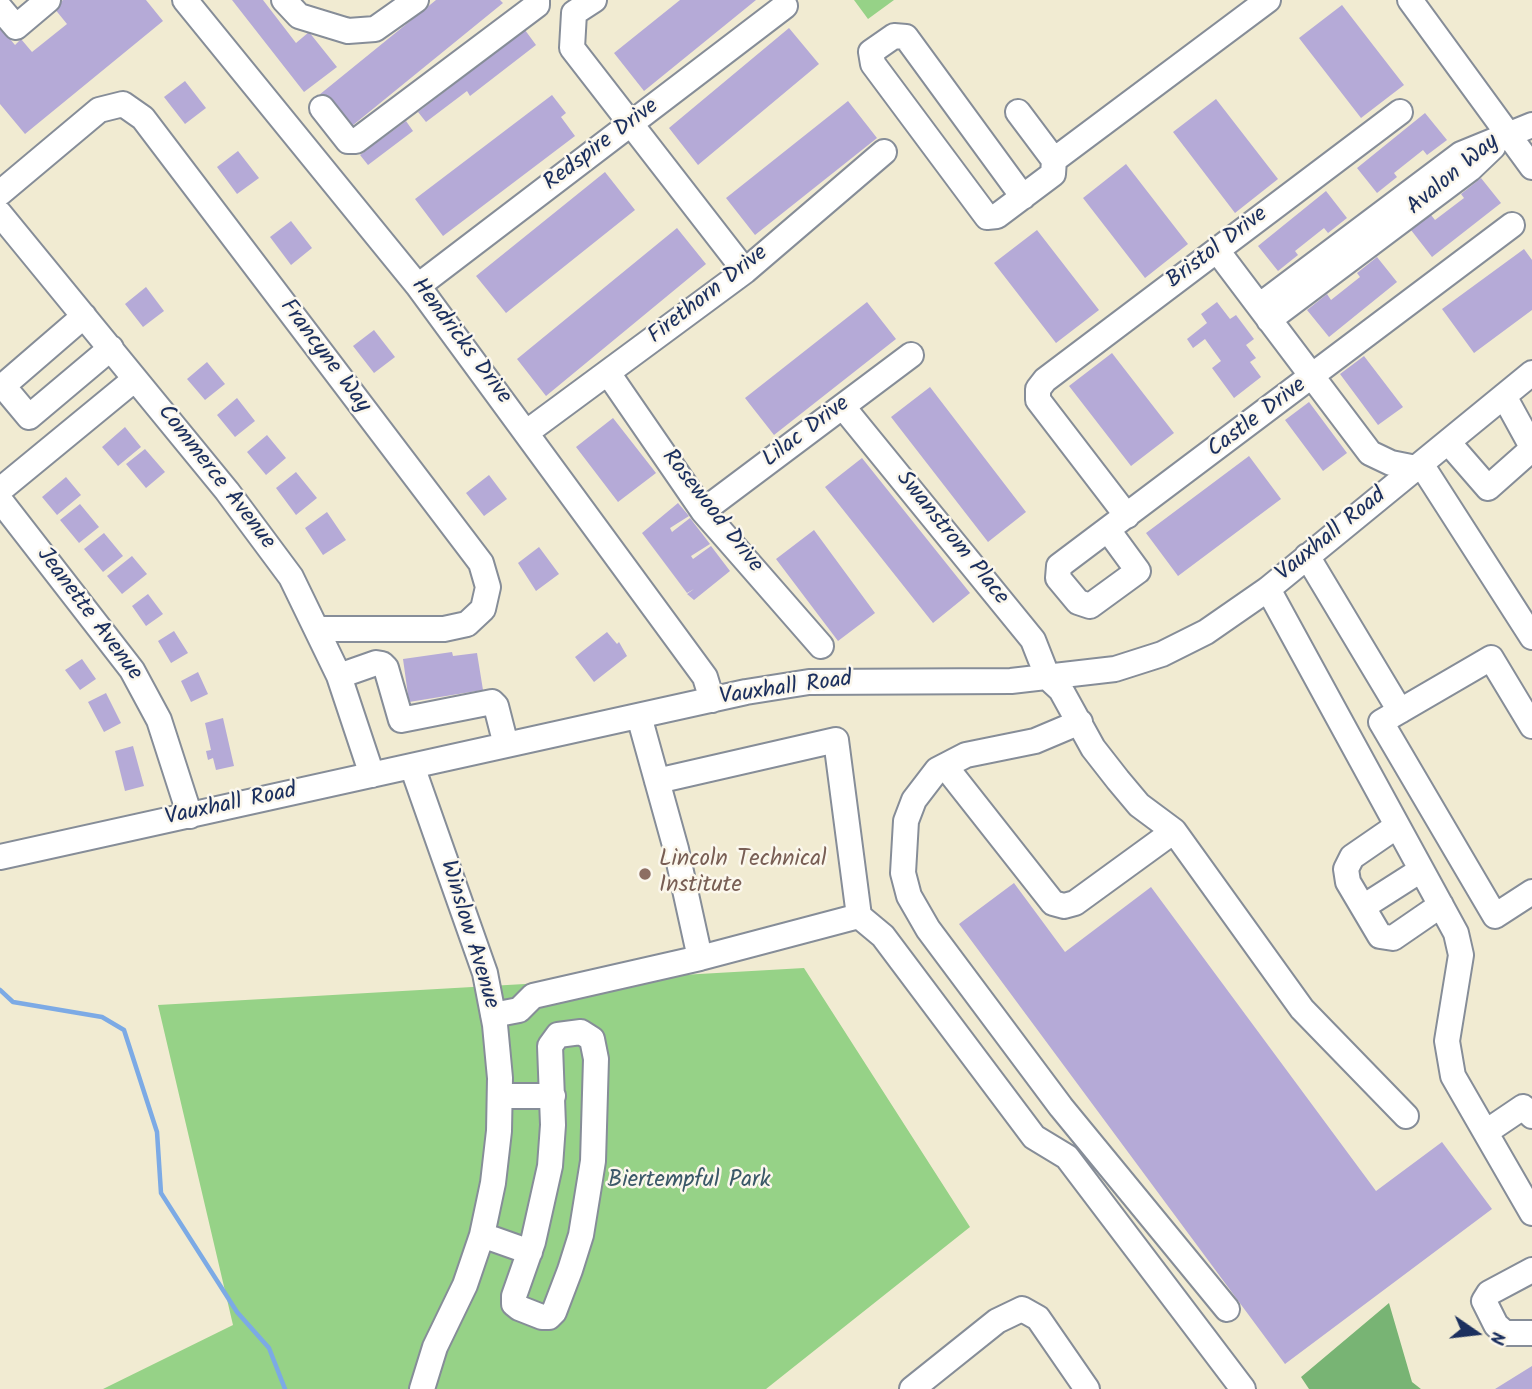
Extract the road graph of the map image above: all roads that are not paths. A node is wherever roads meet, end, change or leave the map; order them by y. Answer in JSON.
{"nodes":[{"id":1,"x":48,"y":0,"type":"edge"},
{"id":2,"x":185,"y":0,"type":"edge"},
{"id":3,"x":284,"y":0,"type":"edge"},
{"id":4,"x":416,"y":0,"type":"edge"},
{"id":5,"x":537,"y":0,"type":"edge"},
{"id":6,"x":594,"y":0,"type":"edge"},
{"id":7,"x":1268,"y":0,"type":"edge"},
{"id":8,"x":1410,"y":0,"type":"edge"},
{"id":9,"x":785,"y":6,"type":"dead end"},
{"id":10,"x":0,"y":8,"type":"edge"},
{"id":11,"x":322,"y":108,"type":"dead end"},
{"id":12,"x":1400,"y":112,"type":"dead end"},
{"id":13,"x":1018,"y":113,"type":"dead end"},
{"id":14,"x":630,"y":125,"type":"junction"},
{"id":15,"x":1532,"y":125,"type":"edge"},
{"id":16,"x":1506,"y":134,"type":"junction"},
{"id":17,"x":884,"y":152,"type":"dead end"},
{"id":18,"x":1054,"y":160,"type":"junction"},
{"id":19,"x":1532,"y":167,"type":"edge"},
{"id":20,"x":0,"y":193,"type":"edge"},
{"id":21,"x":1023,"y":197,"type":"junction"},
{"id":22,"x":0,"y":214,"type":"edge"},
{"id":23,"x":1512,"y":225,"type":"dead end"},
{"id":24,"x":1220,"y":248,"type":"junction"},
{"id":25,"x":745,"y":271,"type":"junction"},
{"id":26,"x":418,"y":286,"type":"junction"},
{"id":27,"x":1264,"y":313,"type":"junction"},
{"id":28,"x":84,"y":316,"type":"junction"},
{"id":29,"x":111,"y":348,"type":"junction"},
{"id":30,"x":911,"y":355,"type":"dead end"},
{"id":31,"x":608,"y":373,"type":"junction"},
{"id":32,"x":1532,"y":373,"type":"edge"},
{"id":33,"x":1313,"y":378,"type":"junction"},
{"id":34,"x":135,"y":379,"type":"junction"},
{"id":35,"x":1038,"y":389,"type":"joint"},
{"id":36,"x":1504,"y":396,"type":"junction"},
{"id":37,"x":843,"y":407,"type":"junction"},
{"id":38,"x":527,"y":432,"type":"junction"},
{"id":39,"x":1448,"y":442,"type":"junction"},
{"id":40,"x":1532,"y":448,"type":"edge"},
{"id":41,"x":1370,"y":453,"type":"junction"},
{"id":42,"x":1418,"y":466,"type":"junction"},
{"id":43,"x":0,"y":490,"type":"edge"},
{"id":44,"x":0,"y":500,"type":"edge"},
{"id":45,"x":1366,"y":507,"type":"junction"},
{"id":46,"x":703,"y":511,"type":"junction"},
{"id":47,"x":1307,"y":556,"type":"junction"},
{"id":48,"x":1268,"y":589,"type":"junction"},
{"id":49,"x":318,"y":629,"type":"junction"},
{"id":50,"x":1532,"y":637,"type":"edge"},
{"id":51,"x":821,"y":646,"type":"dead end"},
{"id":52,"x":339,"y":676,"type":"junction"},
{"id":53,"x":1048,"y":678,"type":"junction"},
{"id":54,"x":712,"y":700,"type":"junction"},
{"id":55,"x":1400,"y":710,"type":"junction"},
{"id":56,"x":639,"y":716,"type":"junction"},
{"id":57,"x":1080,"y":722,"type":"junction"},
{"id":58,"x":1532,"y":726,"type":"edge"},
{"id":59,"x":506,"y":745,"type":"junction"},
{"id":60,"x":411,"y":766,"type":"junction"},
{"id":61,"x":945,"y":766,"type":"junction"},
{"id":62,"x":372,"y":775,"type":"junction"},
{"id":63,"x":657,"y":782,"type":"junction"},
{"id":64,"x":190,"y":816,"type":"junction"},
{"id":65,"x":1442,"y":825,"type":"junction"},
{"id":66,"x":1174,"y":831,"type":"junction"},
{"id":67,"x":1403,"y":836,"type":"junction"},
{"id":68,"x":0,"y":856,"type":"edge"},
{"id":69,"x":1421,"y":870,"type":"junction"},
{"id":70,"x":1532,"y":892,"type":"edge"},
{"id":71,"x":1441,"y":905,"type":"junction"},
{"id":72,"x":1363,"y":906,"type":"junction"},
{"id":73,"x":859,"y":916,"type":"junction"},
{"id":74,"x":700,"y":958,"type":"junction"},
{"id":75,"x":493,"y":1015,"type":"junction"},
{"id":76,"x":500,"y":1096,"type":"junction"},
{"id":77,"x":553,"y":1096,"type":"junction"},
{"id":78,"x":1406,"y":1116,"type":"dead end"},
{"id":79,"x":1532,"y":1116,"type":"edge"},
{"id":80,"x":1486,"y":1132,"type":"junction"},
{"id":81,"x":1532,"y":1213,"type":"edge"},
{"id":82,"x":482,"y":1235,"type":"junction"},
{"id":83,"x":530,"y":1252,"type":"junction"},
{"id":84,"x":1532,"y":1270,"type":"edge"},
{"id":85,"x":1227,"y":1309,"type":"dead end"},
{"id":86,"x":1532,"y":1333,"type":"edge"},
{"id":87,"x":422,"y":1389,"type":"edge"},
{"id":88,"x":912,"y":1389,"type":"edge"},
{"id":89,"x":1087,"y":1389,"type":"edge"},
{"id":90,"x":1243,"y":1389,"type":"edge"}],
"edges":[{"from":1,"to":10,"type":"street"},
{"from":2,"to":26,"type":"street","name":"Hendricks Drive"},
{"from":3,"to":4,"type":"street"},
{"from":5,"to":11,"type":"street"},
{"from":6,"to":14,"type":"street"},
{"from":7,"to":18,"type":"street"},
{"from":8,"to":16,"type":"street"},
{"from":9,"to":14,"type":"street","name":"Redspire Drive"},
{"from":12,"to":24,"type":"street","name":"Bristol Drive"},
{"from":13,"to":18,"type":"street"},
{"from":14,"to":25,"type":"street"},
{"from":14,"to":26,"type":"street","name":"Redspire Drive"},
{"from":15,"to":16,"type":"street"},
{"from":16,"to":19,"type":"street"},
{"from":16,"to":27,"type":"street","name":"Avalon Way"},
{"from":17,"to":25,"type":"street","name":"Firethorn Drive"},
{"from":18,"to":21,"type":"street"},
{"from":20,"to":49,"type":"street","name":"Francyne Way"},
{"from":21,"to":21,"type":"street"},
{"from":22,"to":28,"type":"street","name":"Commerce Avenue"},
{"from":23,"to":33,"type":"street","name":"Castle Drive"},
{"from":24,"to":27,"type":"street"},
{"from":24,"to":35,"type":"street","name":"Bristol Drive"},
{"from":25,"to":31,"type":"street","name":"Firethorn Drive"},
{"from":26,"to":38,"type":"street","name":"Hendricks Drive"},
{"from":27,"to":33,"type":"street"},
{"from":28,"to":29,"type":"street","name":"Commerce Avenue"},
{"from":28,"to":29,"type":"street"},
{"from":29,"to":34,"type":"street","name":"Commerce Avenue"},
{"from":30,"to":37,"type":"street","name":"Lilac Drive"},
{"from":31,"to":38,"type":"street","name":"Firethorn Drive"},
{"from":31,"to":46,"type":"street","name":"Rosewood Drive"},
{"from":32,"to":36,"type":"street","name":"Vauxhall Road"},
{"from":33,"to":35,"type":"street","name":"Castle Drive"},
{"from":33,"to":41,"type":"street"},
{"from":34,"to":43,"type":"street"},
{"from":34,"to":49,"type":"street","name":"Commerce Avenue"},
{"from":36,"to":39,"type":"street","name":"Vauxhall Road"},
{"from":36,"to":40,"type":"street"},
{"from":37,"to":46,"type":"street","name":"Lilac Drive"},
{"from":37,"to":53,"type":"street","name":"Swanstrom Place"},
{"from":38,"to":54,"type":"street","name":"Hendricks Drive"},
{"from":39,"to":40,"type":"street"},
{"from":39,"to":42,"type":"street","name":"Vauxhall Road"},
{"from":41,"to":42,"type":"street"},
{"from":41,"to":45,"type":"street"},
{"from":42,"to":45,"type":"street","name":"Vauxhall Road"},
{"from":42,"to":50,"type":"street"},
{"from":44,"to":64,"type":"street","name":"Jeanette Avenue"},
{"from":45,"to":47,"type":"street","name":"Vauxhall Road"},
{"from":46,"to":51,"type":"street","name":"Rosewood Drive"},
{"from":47,"to":48,"type":"street","name":"Vauxhall Road"},
{"from":47,"to":55,"type":"street"},
{"from":48,"to":53,"type":"street","name":"Vauxhall Road"},
{"from":48,"to":67,"type":"street"},
{"from":49,"to":52,"type":"street","name":"Commerce Avenue"},
{"from":52,"to":59,"type":"street"},
{"from":52,"to":62,"type":"street","name":"Commerce Avenue"},
{"from":53,"to":54,"type":"street","name":"Vauxhall Road"},
{"from":53,"to":57,"type":"street","name":"Swanstrom Place"},
{"from":54,"to":56,"type":"street","name":"Vauxhall Road"},
{"from":55,"to":58,"type":"street"},
{"from":55,"to":65,"type":"street"},
{"from":56,"to":59,"type":"street","name":"Vauxhall Road"},
{"from":56,"to":63,"type":"street"},
{"from":57,"to":61,"type":"street"},
{"from":57,"to":66,"type":"street","name":"Swanstrom Place"},
{"from":59,"to":60,"type":"street","name":"Vauxhall Road"},
{"from":60,"to":62,"type":"street","name":"Vauxhall Road"},
{"from":60,"to":75,"type":"street","name":"Winslow Avenue"},
{"from":61,"to":66,"type":"street"},
{"from":61,"to":85,"type":"street"},
{"from":62,"to":64,"type":"street","name":"Vauxhall Road"},
{"from":63,"to":73,"type":"street"},
{"from":63,"to":74,"type":"street"},
{"from":64,"to":68,"type":"street","name":"Vauxhall Road"},
{"from":65,"to":67,"type":"street"},
{"from":65,"to":70,"type":"street"},
{"from":66,"to":78,"type":"street","name":"Swanstrom Place"},
{"from":67,"to":69,"type":"street"},
{"from":67,"to":72,"type":"street"},
{"from":69,"to":71,"type":"street"},
{"from":69,"to":72,"type":"street"},
{"from":71,"to":72,"type":"street"},
{"from":71,"to":80,"type":"street"},
{"from":73,"to":74,"type":"street"},
{"from":73,"to":90,"type":"street"},
{"from":74,"to":75,"type":"street"},
{"from":75,"to":76,"type":"street","name":"Winslow Avenue"},
{"from":76,"to":77,"type":"street"},
{"from":76,"to":82,"type":"street","name":"Winslow Avenue"},
{"from":77,"to":83,"type":"street"},
{"from":77,"to":83,"type":"street"},
{"from":79,"to":80,"type":"street"},
{"from":80,"to":81,"type":"street"},
{"from":82,"to":83,"type":"street"},
{"from":82,"to":87,"type":"street","name":"Winslow Avenue"},
{"from":84,"to":86,"type":"street"},
{"from":88,"to":89,"type":"street"}]}
